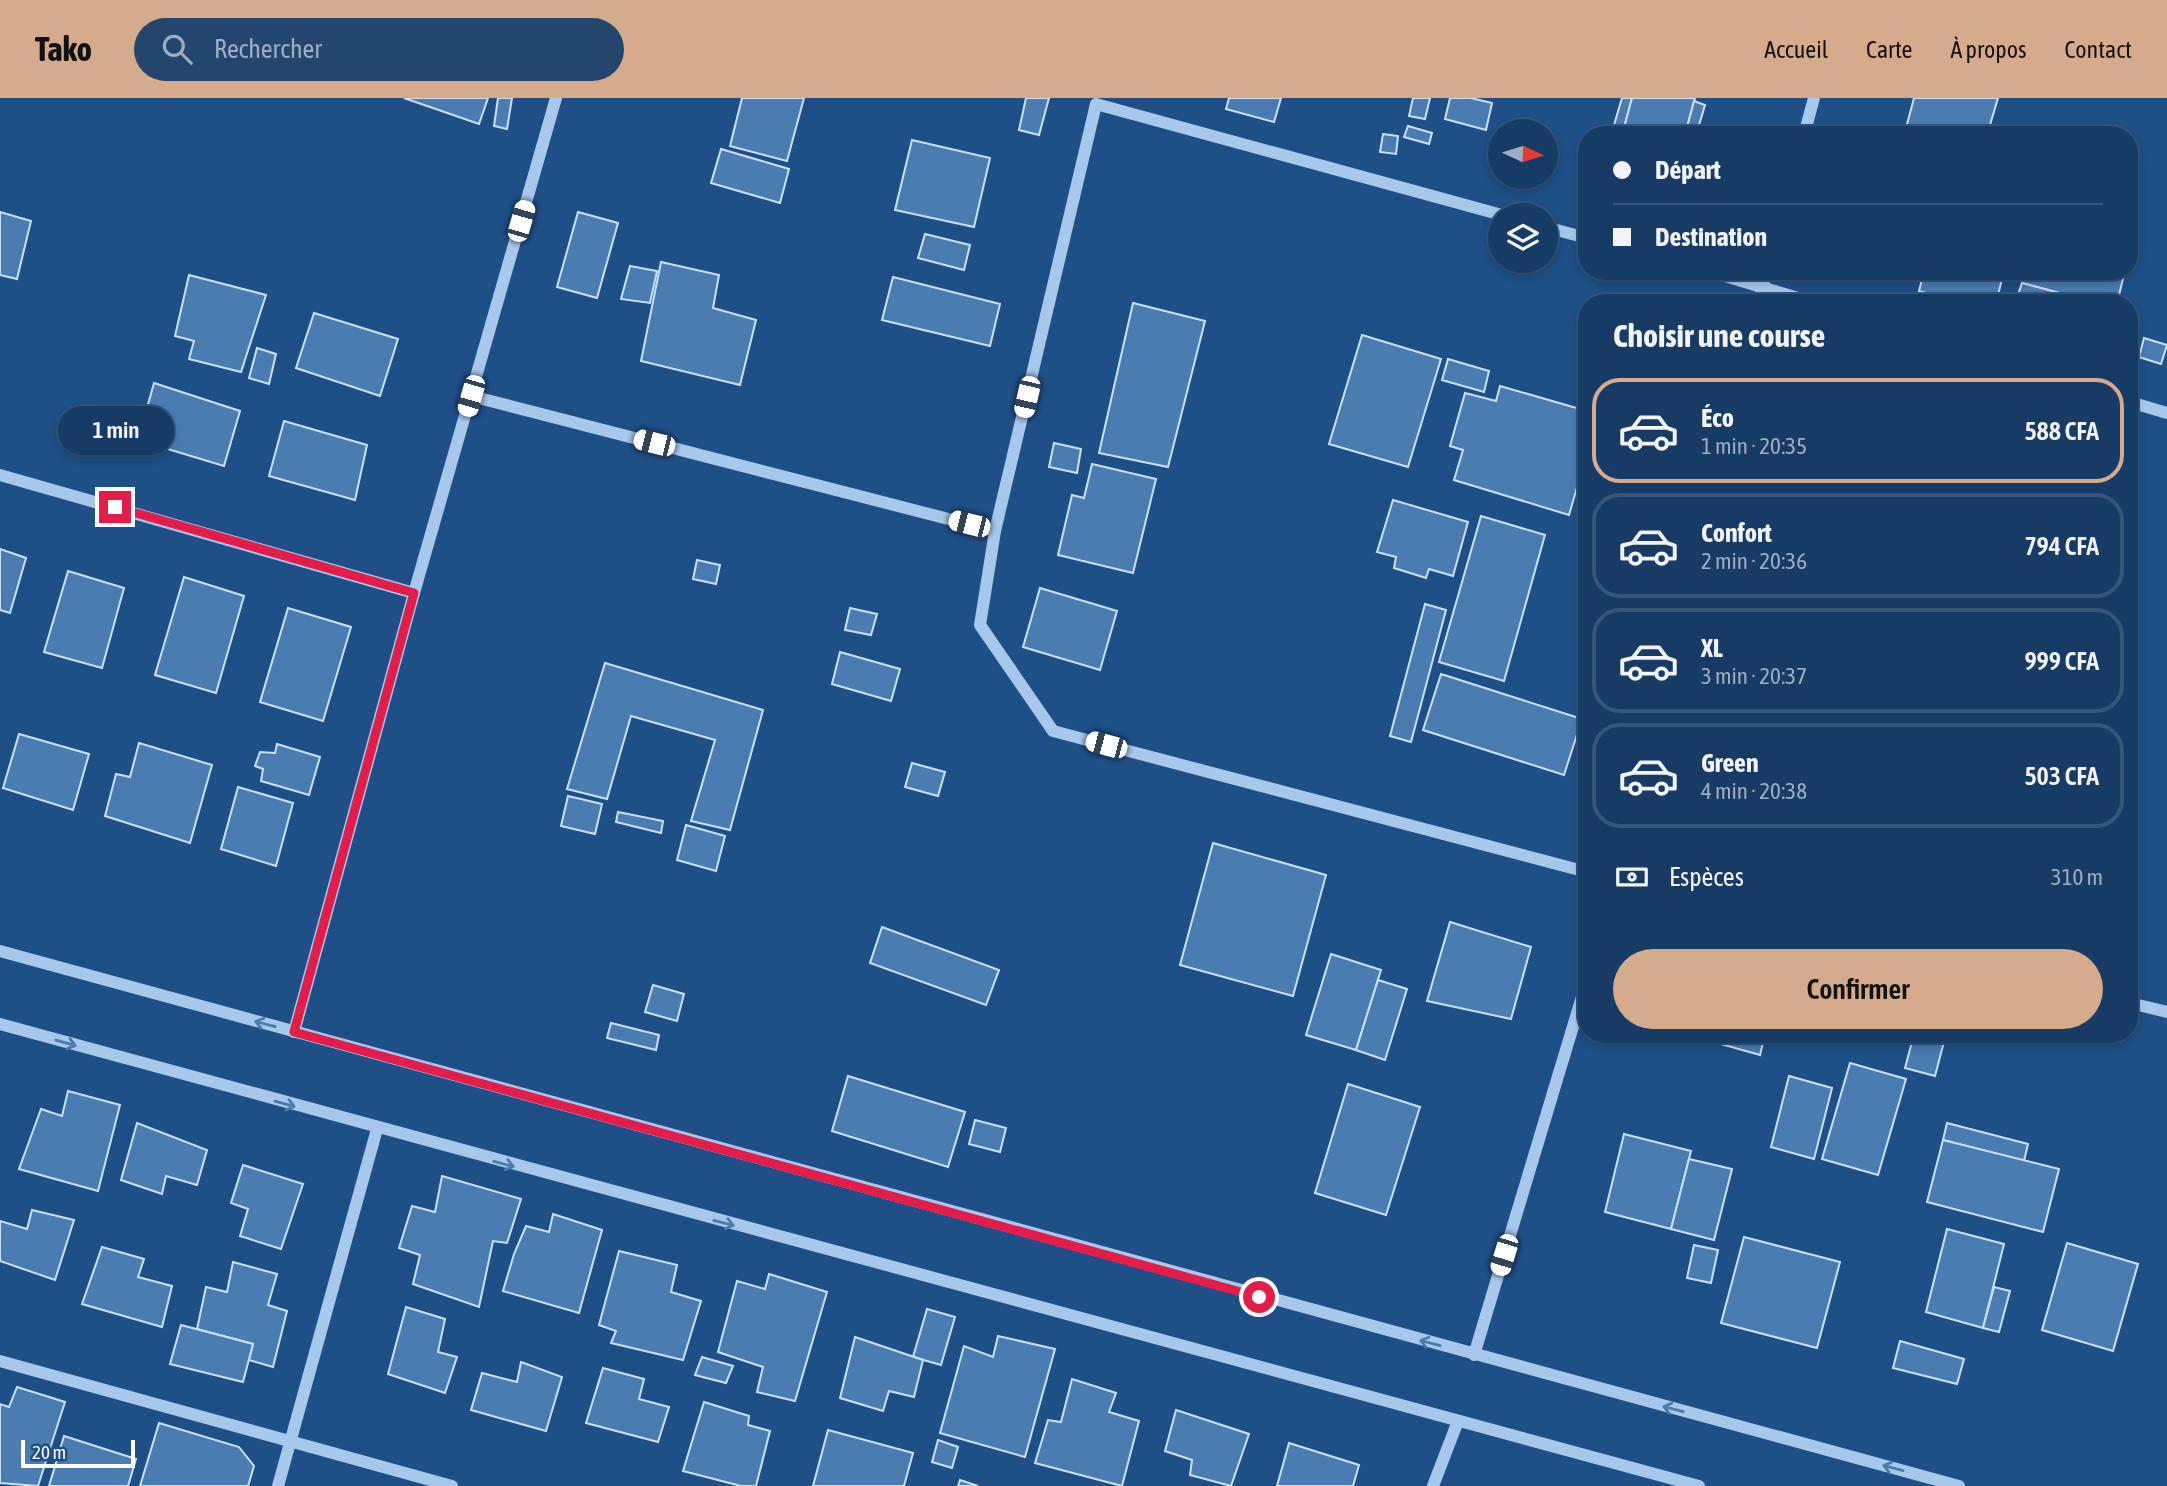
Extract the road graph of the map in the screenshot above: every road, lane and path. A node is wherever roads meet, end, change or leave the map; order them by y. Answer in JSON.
{"nodes":[{"id":1,"x":556,"y":98,"type":"edge"},
{"id":2,"x":1814,"y":98,"type":"edge"},
{"id":3,"x":1806,"y":126,"type":"edge"},
{"id":4,"x":1488,"y":211,"type":"edge"},
{"id":5,"x":1558,"y":230,"type":"edge"},
{"id":6,"x":1578,"y":236,"type":"edge"},
{"id":7,"x":1740,"y":280,"type":"edge"},
{"id":8,"x":1764,"y":280,"type":"edge"},
{"id":9,"x":1762,"y":286,"type":"junction"},
{"id":10,"x":1760,"y":294,"type":"edge"},
{"id":11,"x":1787,"y":294,"type":"edge"},
{"id":12,"x":471,"y":396,"type":"junction"},
{"id":13,"x":2138,"y":404,"type":"edge"},
{"id":14,"x":2167,"y":413,"type":"edge"},
{"id":15,"x":0,"y":475,"type":"edge"},
{"id":16,"x":995,"y":531,"type":"junction"},
{"id":17,"x":414,"y":593,"type":"junction"},
{"id":18,"x":1578,"y":870,"type":"edge"},
{"id":19,"x":0,"y":951,"type":"edge"},
{"id":20,"x":2138,"y":1005,"type":"edge"},
{"id":21,"x":1578,"y":1010,"type":"edge"},
{"id":22,"x":2167,"y":1012,"type":"edge"},
{"id":23,"x":0,"y":1024,"type":"edge"},
{"id":24,"x":294,"y":1032,"type":"junction"},
{"id":25,"x":377,"y":1129,"type":"junction"},
{"id":26,"x":1474,"y":1355,"type":"junction"},
{"id":27,"x":0,"y":1361,"type":"edge"},
{"id":28,"x":1458,"y":1421,"type":"junction"},
{"id":29,"x":291,"y":1441,"type":"junction"},
{"id":30,"x":278,"y":1486,"type":"edge"},
{"id":31,"x":452,"y":1486,"type":"edge"},
{"id":32,"x":1433,"y":1486,"type":"edge"},
{"id":33,"x":1699,"y":1486,"type":"edge"},
{"id":34,"x":1959,"y":1486,"type":"edge"}],
"edges":[{"from":1,"to":12,"type":"street"},
{"from":2,"to":3,"type":"street"},
{"from":4,"to":16,"type":"street"},
{"from":5,"to":6,"type":"street"},
{"from":7,"to":9,"type":"street"},
{"from":8,"to":9,"type":"street"},
{"from":9,"to":10,"type":"street"},
{"from":9,"to":11,"type":"street"},
{"from":12,"to":16,"type":"street"},
{"from":12,"to":17,"type":"street"},
{"from":13,"to":14,"type":"street"},
{"from":15,"to":17,"type":"street"},
{"from":16,"to":18,"type":"street"},
{"from":17,"to":24,"type":"street"},
{"from":24,"to":19,"type":"street","one_way":true},
{"from":20,"to":22,"type":"street"},
{"from":21,"to":26,"type":"street"},
{"from":23,"to":25,"type":"street","one_way":true},
{"from":26,"to":24,"type":"street","one_way":true},
{"from":25,"to":28,"type":"street","one_way":true},
{"from":25,"to":29,"type":"street"},
{"from":34,"to":26,"type":"street","one_way":true},
{"from":27,"to":29,"type":"street"},
{"from":28,"to":32,"type":"street"},
{"from":28,"to":33,"type":"street"},
{"from":29,"to":30,"type":"street"},
{"from":29,"to":31,"type":"street"}]}
